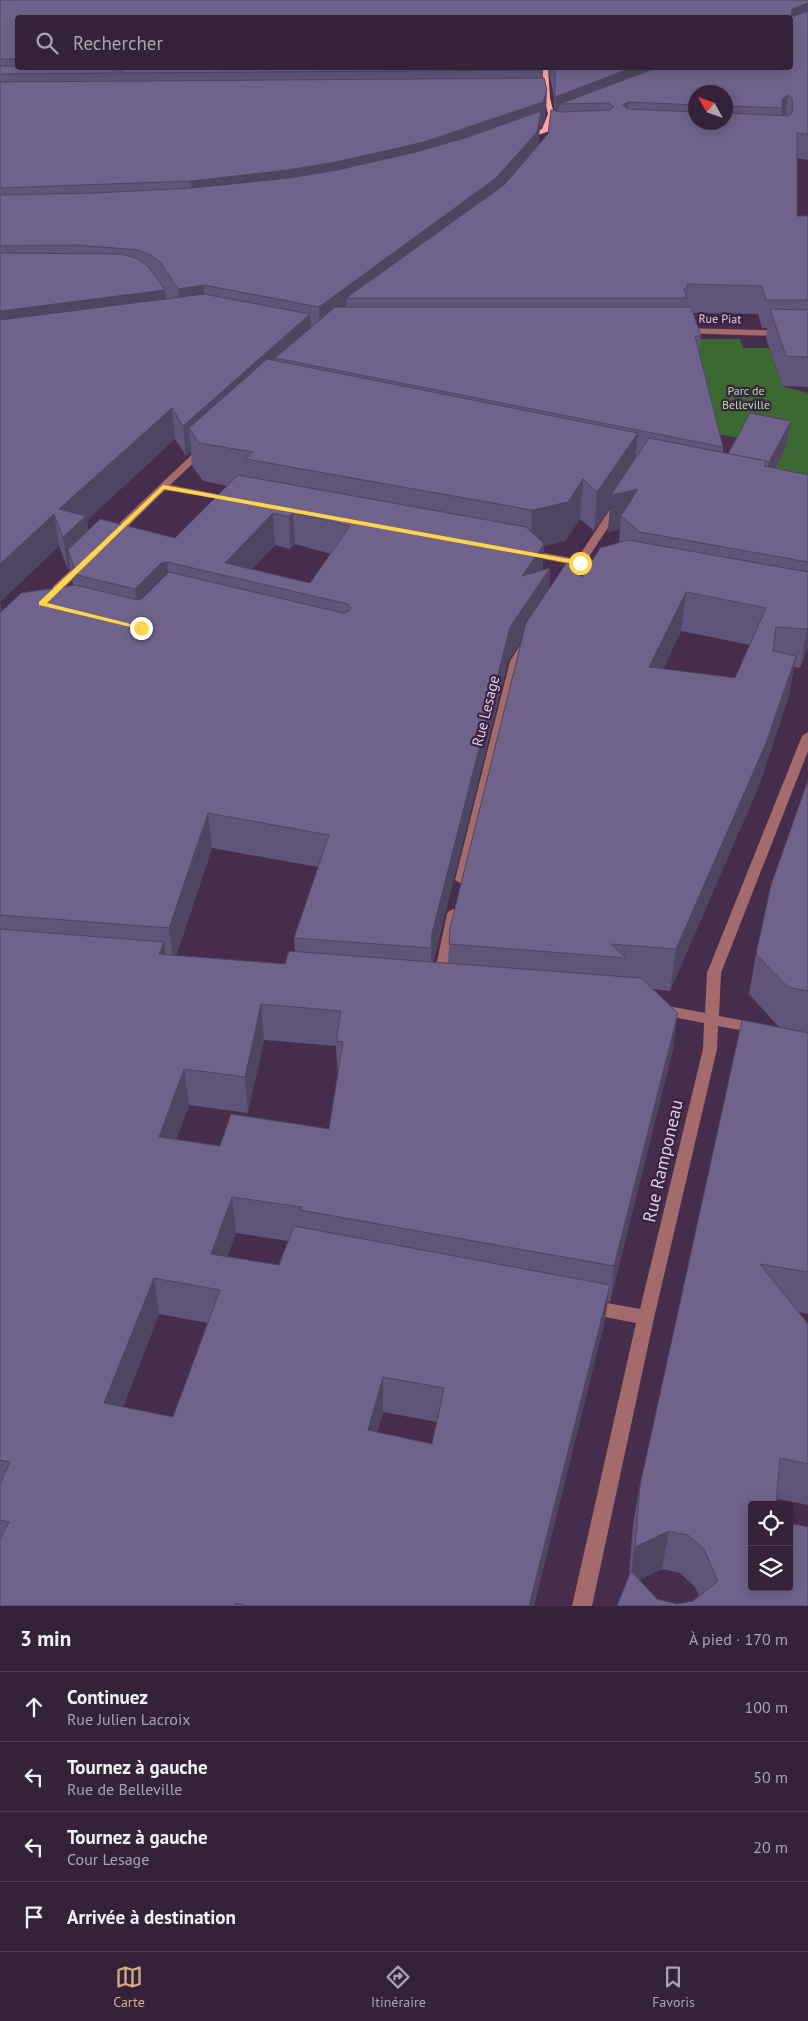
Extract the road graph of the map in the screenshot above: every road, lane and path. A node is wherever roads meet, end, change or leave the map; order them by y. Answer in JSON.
{"nodes":[{"id":1,"x":545,"y":70,"type":"edge"},
{"id":2,"x":538,"y":98,"type":"edge"},
{"id":3,"x":547,"y":98,"type":"junction"},
{"id":4,"x":569,"y":120,"type":"edge"},
{"id":5,"x":560,"y":133,"type":"edge"},
{"id":6,"x":545,"y":135,"type":"junction"},
{"id":7,"x":519,"y":141,"type":"edge"},
{"id":8,"x":669,"y":331,"type":"edge"},
{"id":9,"x":808,"y":334,"type":"edge"},
{"id":10,"x":211,"y":441,"type":"edge"},
{"id":11,"x":163,"y":487,"type":"junction"},
{"id":12,"x":624,"y":495,"type":"edge"},
{"id":13,"x":244,"y":502,"type":"edge"},
{"id":14,"x":103,"y":544,"type":"edge"},
{"id":15,"x":519,"y":552,"type":"edge"},
{"id":16,"x":90,"y":557,"type":"edge"},
{"id":17,"x":580,"y":563,"type":"junction"},
{"id":18,"x":614,"y":569,"type":"edge"},
{"id":19,"x":571,"y":577,"type":"edge"},
{"id":20,"x":47,"y":605,"type":"edge"},
{"id":21,"x":531,"y":638,"type":"edge"},
{"id":22,"x":808,"y":736,"type":"edge"},
{"id":23,"x":440,"y":993,"type":"edge"},
{"id":24,"x":652,"y":1009,"type":"edge"},
{"id":25,"x":711,"y":1018,"type":"junction"},
{"id":26,"x":772,"y":1032,"type":"edge"},
{"id":27,"x":579,"y":1304,"type":"edge"},
{"id":28,"x":646,"y":1318,"type":"junction"},
{"id":29,"x":582,"y":1606,"type":"edge"}],
"edges":[{"from":1,"to":3,"type":"main road"},
{"from":2,"to":3,"type":"street"},
{"from":3,"to":6,"type":"main road"},
{"from":4,"to":6,"type":"main road"},
{"from":5,"to":6,"type":"street"},
{"from":6,"to":7,"type":"main road"},
{"from":8,"to":9,"type":"street","name":"Rue Piat"},
{"from":10,"to":11,"type":"street"},
{"from":11,"to":13,"type":"street"},
{"from":11,"to":14,"type":"street"},
{"from":12,"to":17,"type":"street"},
{"from":15,"to":17,"type":"street"},
{"from":16,"to":20,"type":"street"},
{"from":17,"to":18,"type":"street"},
{"from":17,"to":19,"type":"street"},
{"from":21,"to":23,"type":"street","name":"Rue Lesage"},
{"from":22,"to":25,"type":"street","name":"Rue Ramponeau"},
{"from":24,"to":25,"type":"street"},
{"from":25,"to":26,"type":"street"},
{"from":25,"to":28,"type":"street","name":"Rue Ramponeau"},
{"from":27,"to":28,"type":"street"},
{"from":28,"to":29,"type":"street","name":"Rue Ramponeau"}]}
